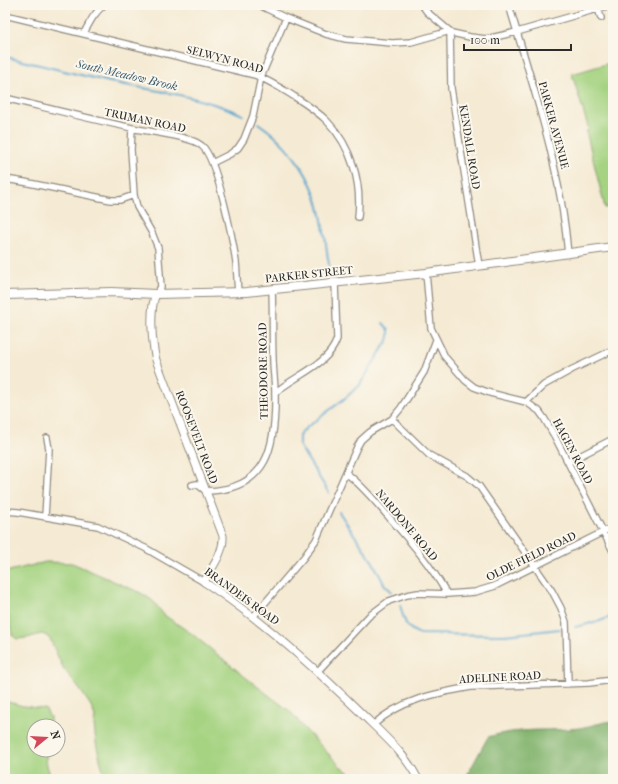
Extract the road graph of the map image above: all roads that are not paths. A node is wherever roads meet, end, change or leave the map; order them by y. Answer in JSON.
{"nodes":[{"id":1,"x":104,"y":5,"type":"edge"},
{"id":2,"x":259,"y":5,"type":"edge"},
{"id":3,"x":422,"y":5,"type":"edge"},
{"id":4,"x":509,"y":5,"type":"edge"},
{"id":5,"x":611,"y":5,"type":"edge"},
{"id":6,"x":598,"y":7,"type":"edge"},
{"id":7,"x":5,"y":15,"type":"edge"},
{"id":8,"x":286,"y":18,"type":"junction"},
{"id":9,"x":601,"y":18,"type":"dead end"},
{"id":10,"x":450,"y":31,"type":"junction"},
{"id":11,"x":517,"y":32,"type":"junction"},
{"id":12,"x":84,"y":33,"type":"junction"},
{"id":13,"x":261,"y":77,"type":"junction"},
{"id":14,"x":5,"y":98,"type":"edge"},
{"id":15,"x":132,"y":128,"type":"junction"},
{"id":16,"x":212,"y":163,"type":"junction"},
{"id":17,"x":5,"y":179,"type":"edge"},
{"id":18,"x":134,"y":195,"type":"junction"},
{"id":19,"x":358,"y":217,"type":"dead end"},
{"id":20,"x":613,"y":247,"type":"edge"},
{"id":21,"x":568,"y":254,"type":"junction"},
{"id":22,"x":479,"y":266,"type":"junction"},
{"id":23,"x":426,"y":273,"type":"junction"},
{"id":24,"x":335,"y":283,"type":"junction"},
{"id":25,"x":272,"y":289,"type":"junction"},
{"id":26,"x":238,"y":292,"type":"junction"},
{"id":27,"x":156,"y":294,"type":"junction"},
{"id":28,"x":5,"y":295,"type":"edge"},
{"id":29,"x":436,"y":340,"type":"junction"},
{"id":30,"x":613,"y":350,"type":"edge"},
{"id":31,"x":275,"y":393,"type":"junction"},
{"id":32,"x":526,"y":402,"type":"junction"},
{"id":33,"x":392,"y":419,"type":"junction"},
{"id":34,"x":47,"y":438,"type":"dead end"},
{"id":35,"x":613,"y":439,"type":"edge"},
{"id":36,"x":568,"y":462,"type":"junction"},
{"id":37,"x":346,"y":473,"type":"junction"},
{"id":38,"x":192,"y":485,"type":"dead end"},
{"id":39,"x":206,"y":491,"type":"junction"},
{"id":40,"x":5,"y":511,"type":"edge"},
{"id":41,"x":45,"y":517,"type":"junction"},
{"id":42,"x":613,"y":527,"type":"edge"},
{"id":43,"x":603,"y":532,"type":"junction"},
{"id":44,"x":613,"y":551,"type":"edge"},
{"id":45,"x":536,"y":566,"type":"junction"},
{"id":46,"x":204,"y":582,"type":"junction"},
{"id":47,"x":447,"y":594,"type":"junction"},
{"id":48,"x":253,"y":617,"type":"junction"},
{"id":49,"x":317,"y":672,"type":"junction"},
{"id":50,"x":613,"y":680,"type":"edge"},
{"id":51,"x":568,"y":684,"type":"junction"},
{"id":52,"x":373,"y":725,"type":"junction"},
{"id":53,"x":418,"y":779,"type":"edge"}],
"edges":[{"from":1,"to":12,"type":"street"},
{"from":2,"to":8,"type":"street"},
{"from":3,"to":10,"type":"street"},
{"from":4,"to":11,"type":"street","name":"PARKER AVENUE"},
{"from":5,"to":6,"type":"street"},
{"from":6,"to":9,"type":"street"},
{"from":6,"to":11,"type":"street"},
{"from":7,"to":12,"type":"street","name":"SELWYN ROAD"},
{"from":8,"to":10,"type":"street"},
{"from":8,"to":13,"type":"street"},
{"from":10,"to":11,"type":"street"},
{"from":10,"to":22,"type":"street","name":"KENDALL ROAD"},
{"from":11,"to":21,"type":"street","name":"PARKER AVENUE"},
{"from":12,"to":13,"type":"street","name":"SELWYN ROAD"},
{"from":13,"to":16,"type":"street"},
{"from":13,"to":19,"type":"street","name":"SELWYN ROAD"},
{"from":14,"to":15,"type":"street","name":"TRUMAN ROAD"},
{"from":15,"to":16,"type":"street","name":"TRUMAN ROAD"},
{"from":15,"to":18,"type":"street"},
{"from":16,"to":26,"type":"street","name":"TRUMAN ROAD"},
{"from":17,"to":18,"type":"street"},
{"from":18,"to":27,"type":"street"},
{"from":20,"to":21,"type":"main road","name":"PARKER STREET"},
{"from":21,"to":22,"type":"main road","name":"PARKER STREET"},
{"from":22,"to":23,"type":"main road","name":"PARKER STREET"},
{"from":23,"to":24,"type":"main road","name":"PARKER STREET"},
{"from":23,"to":29,"type":"street","name":"HAGEN ROAD"},
{"from":24,"to":25,"type":"main road","name":"PARKER STREET"},
{"from":24,"to":31,"type":"street"},
{"from":25,"to":26,"type":"main road","name":"PARKER STREET"},
{"from":25,"to":31,"type":"street","name":"THEODORE ROAD"},
{"from":26,"to":27,"type":"main road","name":"PARKER STREET"},
{"from":27,"to":28,"type":"main road","name":"PARKER STREET"},
{"from":27,"to":39,"type":"street","name":"ROOSEVELT ROAD"},
{"from":29,"to":32,"type":"street","name":"HAGEN ROAD"},
{"from":29,"to":33,"type":"street"},
{"from":30,"to":32,"type":"street"},
{"from":31,"to":39,"type":"street","name":"THEODORE ROAD"},
{"from":32,"to":36,"type":"street","name":"HAGEN ROAD"},
{"from":33,"to":37,"type":"street"},
{"from":33,"to":45,"type":"street"},
{"from":34,"to":41,"type":"street"},
{"from":35,"to":36,"type":"street"},
{"from":36,"to":43,"type":"street","name":"HAGEN ROAD"},
{"from":37,"to":47,"type":"street","name":"NARDONE ROAD"},
{"from":37,"to":48,"type":"street"},
{"from":38,"to":39,"type":"street","name":"THEODORE ROAD"},
{"from":39,"to":46,"type":"street","name":"ROOSEVELT ROAD"},
{"from":40,"to":41,"type":"street","name":"BRANDEIS ROAD"},
{"from":41,"to":46,"type":"street","name":"BRANDEIS ROAD"},
{"from":42,"to":43,"type":"street","name":"OLDE FIELD ROAD"},
{"from":43,"to":44,"type":"street","name":"HAGEN ROAD"},
{"from":43,"to":45,"type":"street","name":"OLDE FIELD ROAD"},
{"from":45,"to":47,"type":"street","name":"OLDE FIELD ROAD"},
{"from":45,"to":51,"type":"street"},
{"from":46,"to":48,"type":"street","name":"BRANDEIS ROAD"},
{"from":47,"to":49,"type":"street","name":"OLDE FIELD ROAD"},
{"from":48,"to":49,"type":"street","name":"BRANDEIS ROAD"},
{"from":49,"to":52,"type":"street","name":"BRANDEIS ROAD"},
{"from":50,"to":51,"type":"street","name":"ADELINE ROAD"},
{"from":51,"to":52,"type":"street","name":"ADELINE ROAD"},
{"from":52,"to":53,"type":"street","name":"BRANDEIS ROAD"}]}
